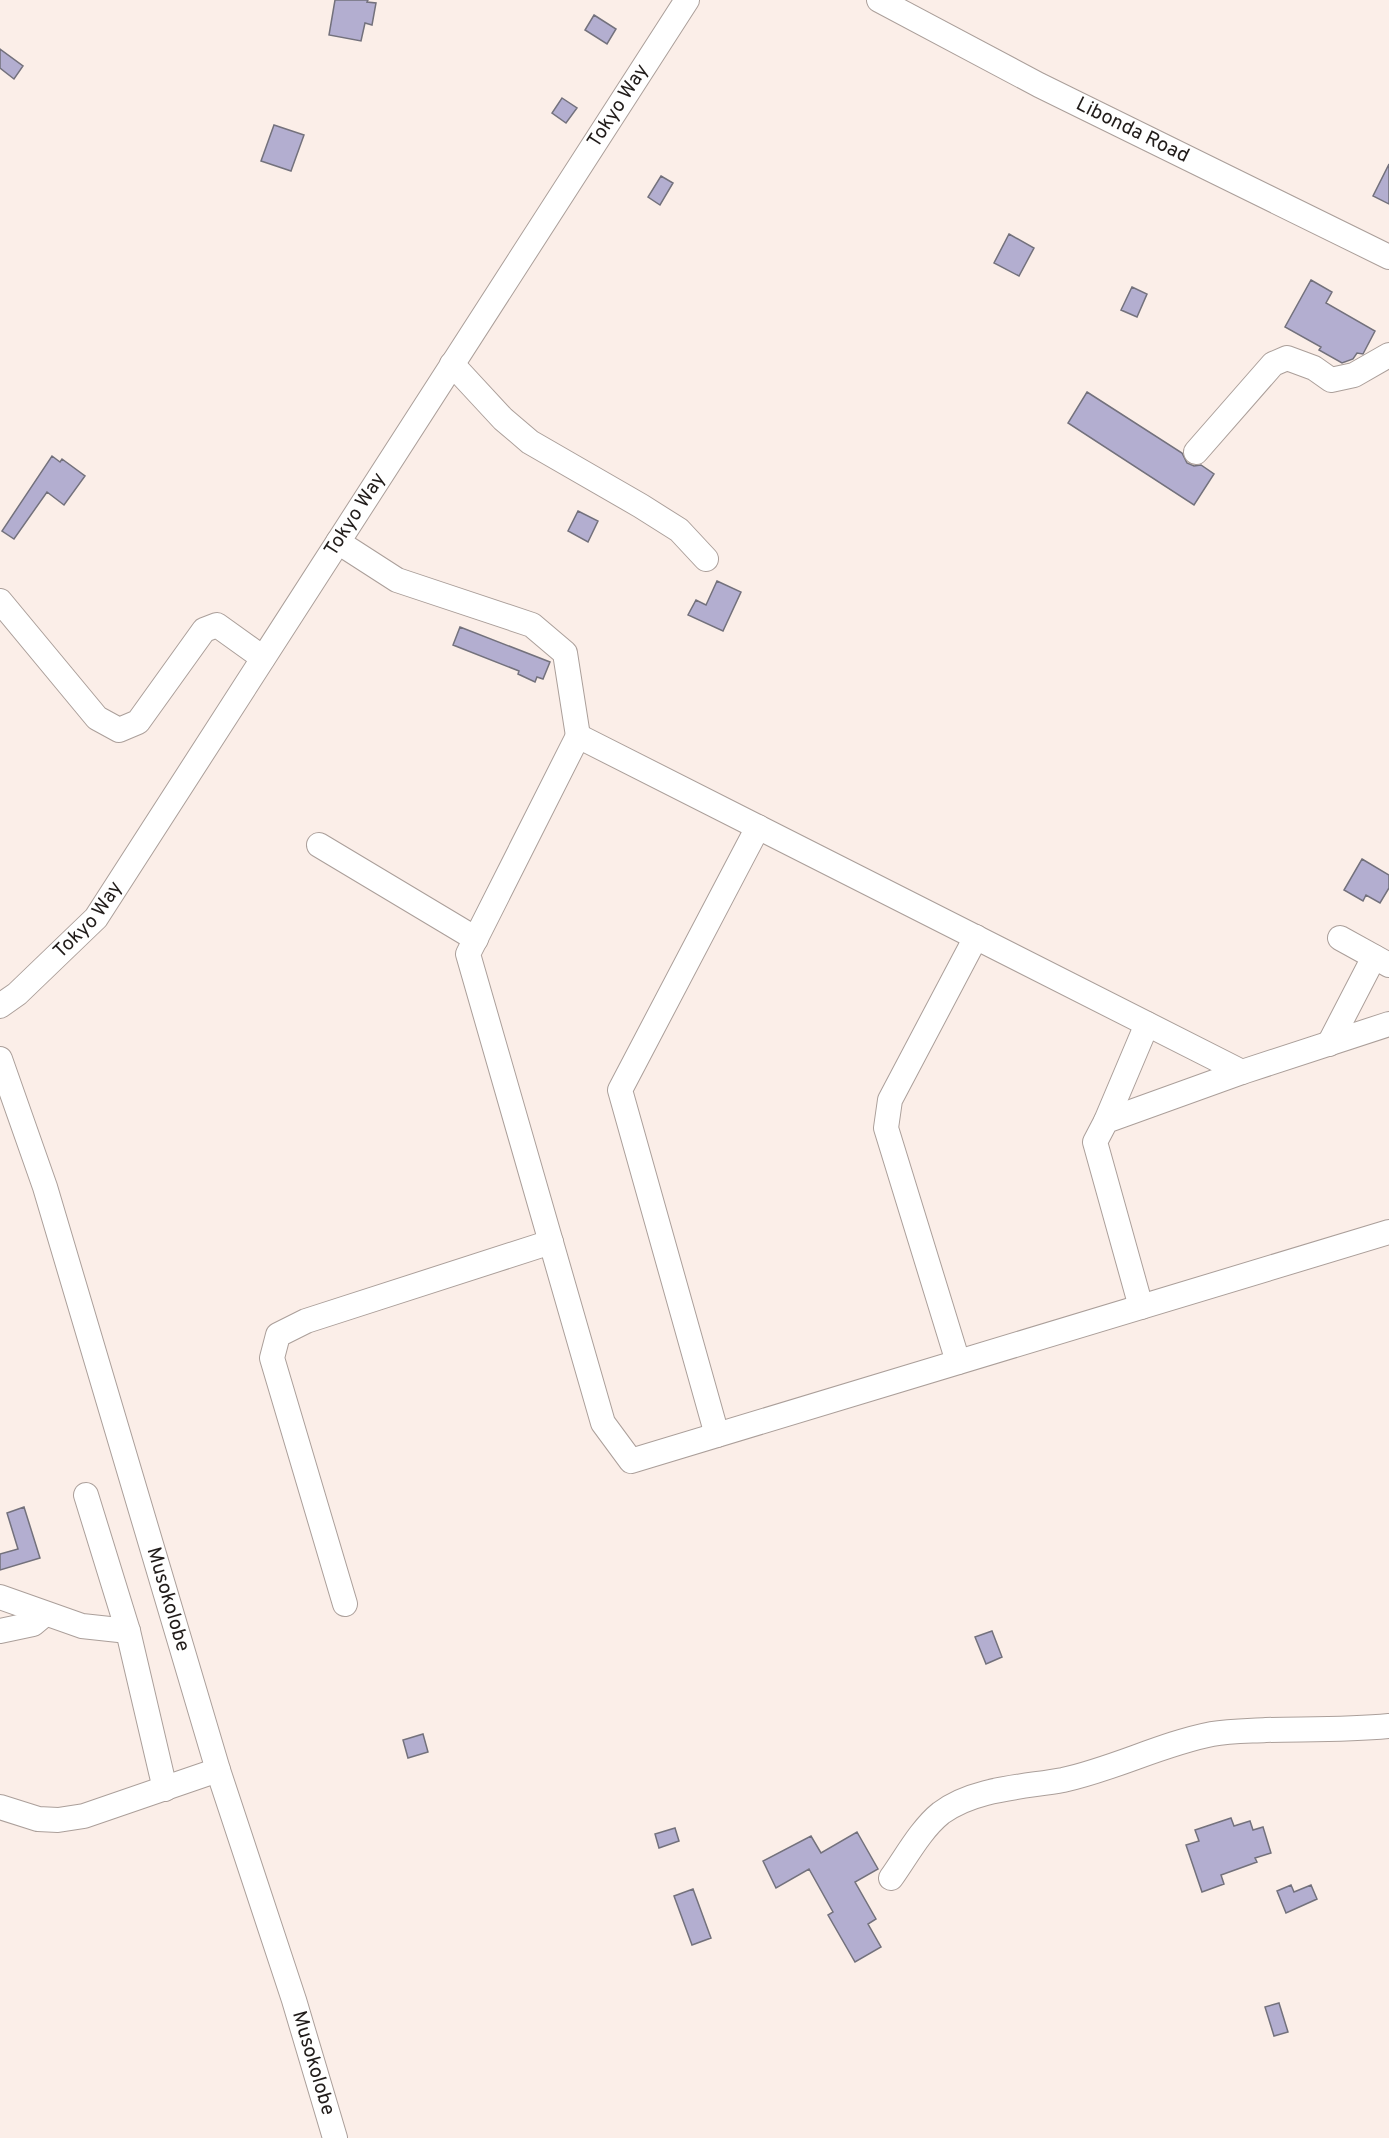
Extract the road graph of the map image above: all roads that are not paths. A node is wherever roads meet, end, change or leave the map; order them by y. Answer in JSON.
{"nodes":[{"id":1,"x":687,"y":0,"type":"edge"},
{"id":2,"x":879,"y":0,"type":"edge"},
{"id":3,"x":1389,"y":256,"type":"edge"},
{"id":4,"x":1389,"y":355,"type":"edge"},
{"id":5,"x":452,"y":364,"type":"junction"},
{"id":6,"x":1196,"y":452,"type":"dead end"},
{"id":7,"x":338,"y":542,"type":"junction"},
{"id":8,"x":706,"y":559,"type":"dead end"},
{"id":9,"x":0,"y":601,"type":"edge"},
{"id":10,"x":263,"y":658,"type":"junction"},
{"id":11,"x":578,"y":736,"type":"junction"},
{"id":12,"x":758,"y":827,"type":"junction"},
{"id":13,"x":319,"y":845,"type":"dead end"},
{"id":14,"x":976,"y":937,"type":"junction"},
{"id":15,"x":1340,"y":938,"type":"dead end"},
{"id":16,"x":476,"y":939,"type":"junction"},
{"id":17,"x":1382,"y":961,"type":"edge"},
{"id":18,"x":0,"y":1006,"type":"edge"},
{"id":19,"x":1147,"y":1024,"type":"junction"},
{"id":20,"x":1389,"y":1024,"type":"edge"},
{"id":21,"x":1329,"y":1044,"type":"junction"},
{"id":22,"x":0,"y":1059,"type":"edge"},
{"id":23,"x":1242,"y":1072,"type":"junction"},
{"id":24,"x":1106,"y":1121,"type":"junction"},
{"id":25,"x":1389,"y":1232,"type":"edge"},
{"id":26,"x":551,"y":1242,"type":"junction"},
{"id":27,"x":1141,"y":1307,"type":"junction"},
{"id":28,"x":958,"y":1362,"type":"junction"},
{"id":29,"x":717,"y":1435,"type":"junction"},
{"id":30,"x":86,"y":1495,"type":"dead end"},
{"id":31,"x":0,"y":1597,"type":"edge"},
{"id":32,"x":345,"y":1604,"type":"dead end"},
{"id":33,"x":45,"y":1614,"type":"junction"},
{"id":34,"x":0,"y":1631,"type":"edge"},
{"id":35,"x":128,"y":1631,"type":"junction"},
{"id":36,"x":1389,"y":1726,"type":"edge"},
{"id":37,"x":218,"y":1770,"type":"junction"},
{"id":38,"x":165,"y":1789,"type":"junction"},
{"id":39,"x":0,"y":1807,"type":"edge"},
{"id":40,"x":891,"y":1878,"type":"dead end"},
{"id":41,"x":335,"y":2138,"type":"edge"}],
"edges":[{"from":1,"to":5,"type":"street","name":"Tokyo Way"},
{"from":2,"to":3,"type":"street","name":"Libonda Road"},
{"from":4,"to":6,"type":"street"},
{"from":5,"to":7,"type":"street","name":"Tokyo Way"},
{"from":5,"to":8,"type":"street"},
{"from":7,"to":10,"type":"street","name":"Tokyo Way"},
{"from":7,"to":11,"type":"street"},
{"from":9,"to":10,"type":"street"},
{"from":10,"to":18,"type":"street","name":"Tokyo Way"},
{"from":11,"to":12,"type":"street"},
{"from":11,"to":16,"type":"street"},
{"from":12,"to":14,"type":"street"},
{"from":12,"to":29,"type":"street"},
{"from":13,"to":16,"type":"street"},
{"from":14,"to":19,"type":"street"},
{"from":14,"to":28,"type":"street"},
{"from":15,"to":17,"type":"street"},
{"from":16,"to":26,"type":"street"},
{"from":17,"to":21,"type":"street"},
{"from":19,"to":23,"type":"street"},
{"from":19,"to":24,"type":"street"},
{"from":20,"to":21,"type":"street"},
{"from":21,"to":23,"type":"street"},
{"from":22,"to":37,"type":"street","name":"Musokolobe"},
{"from":23,"to":24,"type":"street"},
{"from":24,"to":27,"type":"street"},
{"from":25,"to":27,"type":"street"},
{"from":26,"to":29,"type":"street"},
{"from":26,"to":32,"type":"street"},
{"from":27,"to":28,"type":"street"},
{"from":28,"to":29,"type":"street"},
{"from":30,"to":35,"type":"street"},
{"from":31,"to":33,"type":"street"},
{"from":33,"to":34,"type":"street"},
{"from":33,"to":35,"type":"street"},
{"from":35,"to":38,"type":"street"},
{"from":36,"to":40,"type":"street"},
{"from":37,"to":38,"type":"street"},
{"from":37,"to":41,"type":"street","name":"Musokolobe"},
{"from":38,"to":39,"type":"street"}]}
